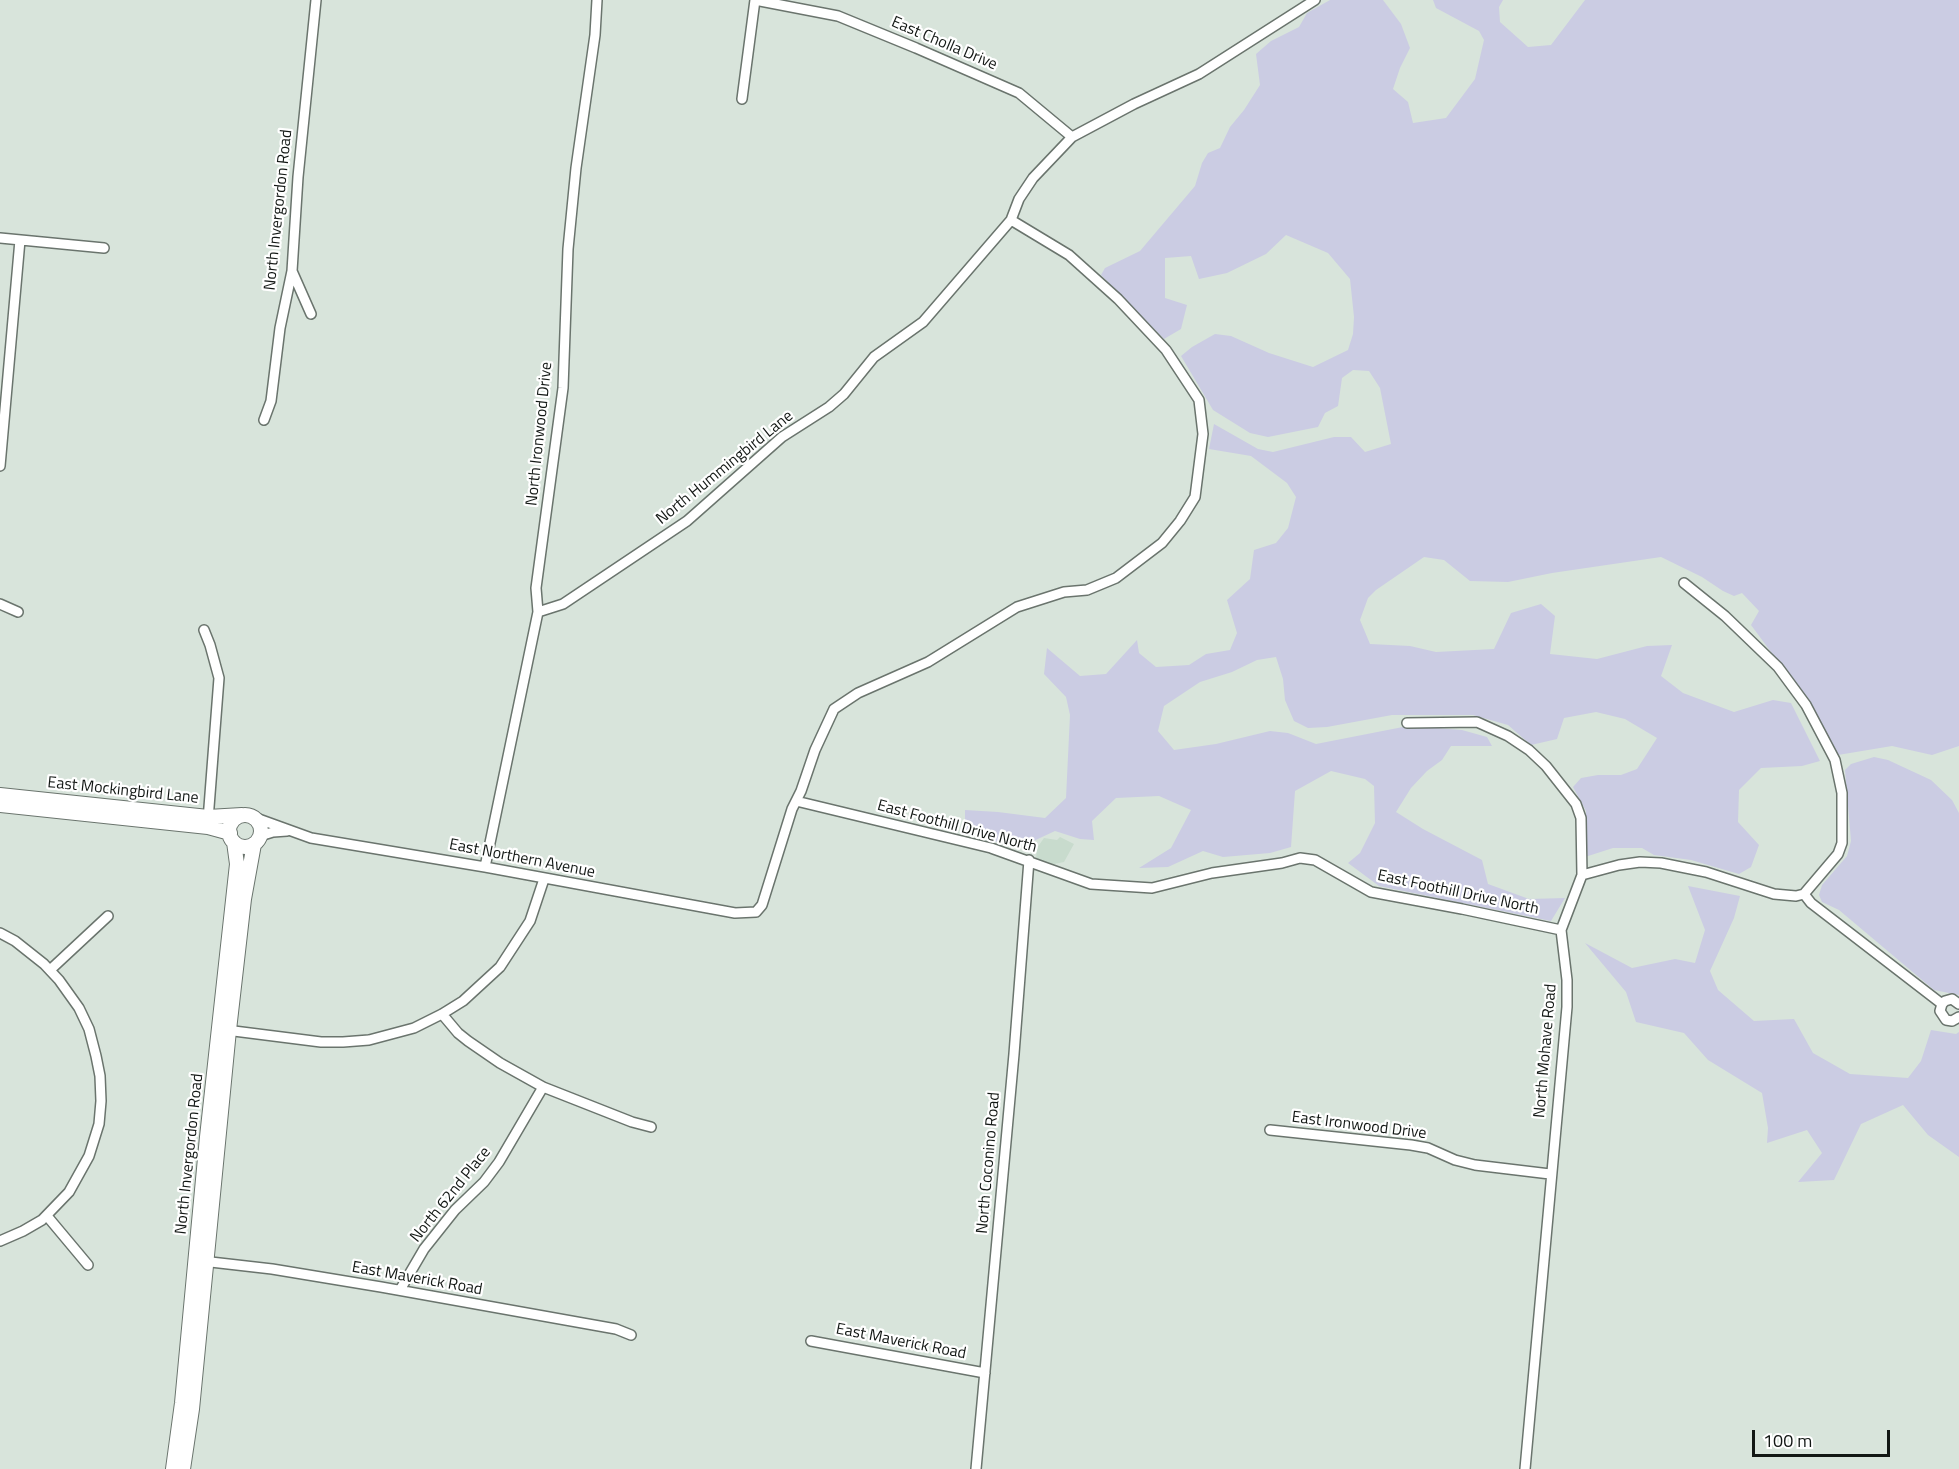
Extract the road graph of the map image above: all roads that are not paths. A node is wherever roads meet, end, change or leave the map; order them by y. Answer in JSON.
{"nodes":[{"id":1,"x":316,"y":0,"type":"edge"},
{"id":2,"x":597,"y":0,"type":"edge"},
{"id":3,"x":755,"y":0,"type":"edge"},
{"id":4,"x":1316,"y":0,"type":"edge"},
{"id":5,"x":742,"y":99,"type":"dead end"},
{"id":6,"x":1072,"y":137,"type":"junction"},
{"id":7,"x":1011,"y":220,"type":"junction"},
{"id":8,"x":0,"y":238,"type":"edge"},
{"id":9,"x":20,"y":240,"type":"junction"},
{"id":10,"x":104,"y":248,"type":"dead end"},
{"id":11,"x":292,"y":272,"type":"junction"},
{"id":12,"x":311,"y":314,"type":"dead end"},
{"id":13,"x":2,"y":411,"type":"edge"},
{"id":14,"x":264,"y":420,"type":"dead end"},
{"id":15,"x":0,"y":466,"type":"edge"},
{"id":16,"x":1684,"y":583,"type":"dead end"},
{"id":17,"x":0,"y":604,"type":"edge"},
{"id":18,"x":18,"y":612,"type":"dead end"},
{"id":19,"x":538,"y":612,"type":"junction"},
{"id":20,"x":204,"y":630,"type":"dead end"},
{"id":21,"x":1407,"y":723,"type":"dead end"},
{"id":22,"x":0,"y":795,"type":"edge"},
{"id":23,"x":796,"y":801,"type":"junction"},
{"id":24,"x":0,"y":805,"type":"edge"},
{"id":25,"x":248,"y":816,"type":"junction"},
{"id":26,"x":208,"y":822,"type":"junction"},
{"id":27,"x":290,"y":831,"type":"junction"},
{"id":28,"x":232,"y":837,"type":"junction"},
{"id":29,"x":257,"y":840,"type":"junction"},
{"id":30,"x":1029,"y":860,"type":"junction"},
{"id":31,"x":485,"y":867,"type":"junction"},
{"id":32,"x":1582,"y":876,"type":"junction"},
{"id":33,"x":544,"y":879,"type":"junction"},
{"id":34,"x":1804,"y":894,"type":"junction"},
{"id":35,"x":108,"y":916,"type":"dead end"},
{"id":36,"x":1561,"y":930,"type":"junction"},
{"id":37,"x":0,"y":933,"type":"edge"},
{"id":38,"x":50,"y":970,"type":"junction"},
{"id":39,"x":1942,"y":1004,"type":"junction"},
{"id":40,"x":1959,"y":1004,"type":"edge"},
{"id":41,"x":442,"y":1014,"type":"junction"},
{"id":42,"x":1959,"y":1017,"type":"edge"},
{"id":43,"x":224,"y":1029,"type":"junction"},
{"id":44,"x":543,"y":1087,"type":"junction"},
{"id":45,"x":651,"y":1127,"type":"dead end"},
{"id":46,"x":1270,"y":1130,"type":"dead end"},
{"id":47,"x":1550,"y":1174,"type":"junction"},
{"id":48,"x":47,"y":1216,"type":"junction"},
{"id":49,"x":0,"y":1241,"type":"edge"},
{"id":50,"x":201,"y":1261,"type":"junction"},
{"id":51,"x":88,"y":1265,"type":"dead end"},
{"id":52,"x":400,"y":1290,"type":"junction"},
{"id":53,"x":631,"y":1335,"type":"dead end"},
{"id":54,"x":811,"y":1341,"type":"dead end"},
{"id":55,"x":985,"y":1374,"type":"junction"},
{"id":56,"x":173,"y":1469,"type":"edge"},
{"id":57,"x":183,"y":1469,"type":"edge"},
{"id":58,"x":976,"y":1469,"type":"edge"},
{"id":59,"x":1525,"y":1469,"type":"edge"}],
"edges":[{"from":1,"to":11,"type":"street","name":"North Invergordon Road"},
{"from":2,"to":19,"type":"street","name":"North Ironwood Drive"},
{"from":3,"to":5,"type":"street"},
{"from":3,"to":6,"type":"street","name":"East Cholla Drive"},
{"from":4,"to":6,"type":"street"},
{"from":6,"to":7,"type":"street","name":"North Hummingbird Lane"},
{"from":7,"to":19,"type":"street","name":"North Hummingbird Lane"},
{"from":7,"to":23,"type":"street"},
{"from":8,"to":9,"type":"street"},
{"from":9,"to":10,"type":"street"},
{"from":9,"to":13,"type":"street"},
{"from":11,"to":12,"type":"street"},
{"from":11,"to":14,"type":"street","name":"North Invergordon Road"},
{"from":13,"to":15,"type":"street"},
{"from":16,"to":34,"type":"street"},
{"from":17,"to":18,"type":"street"},
{"from":19,"to":31,"type":"street","name":"North Ironwood Drive"},
{"from":20,"to":26,"type":"street"},
{"from":21,"to":32,"type":"street","name":"North Mohave Road"},
{"from":22,"to":26,"type":"street","name":"East Mockingbird Lane"},
{"from":23,"to":30,"type":"street","name":"East Foothill Drive North"},
{"from":23,"to":33,"type":"street","name":"East Northern Avenue"},
{"from":24,"to":26,"type":"street","name":"East Mockingbird Lane"},
{"from":25,"to":26,"type":"street","name":"East Mockingbird Lane"},
{"from":25,"to":27,"type":"street","name":"East Northern Avenue"},
{"from":25,"to":28,"type":"street"},
{"from":25,"to":29,"type":"street","name":"North Invergordon Road"},
{"from":26,"to":28,"type":"street","name":"East Mockingbird Lane"},
{"from":27,"to":29,"type":"street","name":"East Northern Avenue"},
{"from":27,"to":31,"type":"street","name":"East Northern Avenue"},
{"from":28,"to":29,"type":"street"},
{"from":28,"to":43,"type":"street","name":"North Invergordon Road"},
{"from":29,"to":43,"type":"street","name":"North Invergordon Road"},
{"from":30,"to":36,"type":"street","name":"East Foothill Drive North"},
{"from":30,"to":55,"type":"street","name":"North Coconino Road"},
{"from":31,"to":33,"type":"street","name":"East Northern Avenue"},
{"from":32,"to":34,"type":"street"},
{"from":32,"to":36,"type":"street","name":"North Mohave Road"},
{"from":33,"to":41,"type":"street"},
{"from":34,"to":39,"type":"street"},
{"from":35,"to":38,"type":"street"},
{"from":36,"to":47,"type":"street","name":"North Mohave Road"},
{"from":37,"to":38,"type":"street"},
{"from":38,"to":48,"type":"street"},
{"from":39,"to":40,"type":"street"},
{"from":39,"to":42,"type":"street"},
{"from":41,"to":43,"type":"street"},
{"from":41,"to":44,"type":"street"},
{"from":43,"to":50,"type":"street","name":"North Invergordon Road"},
{"from":44,"to":45,"type":"street"},
{"from":44,"to":52,"type":"street","name":"North 62nd Place"},
{"from":46,"to":47,"type":"street","name":"East Ironwood Drive"},
{"from":47,"to":59,"type":"street","name":"North Mohave Road"},
{"from":48,"to":49,"type":"street"},
{"from":48,"to":51,"type":"street"},
{"from":50,"to":52,"type":"street","name":"East Maverick Road"},
{"from":50,"to":56,"type":"street","name":"North Invergordon Road"},
{"from":50,"to":57,"type":"street","name":"North Invergordon Road"},
{"from":52,"to":53,"type":"street","name":"East Maverick Road"},
{"from":54,"to":55,"type":"street","name":"East Maverick Road"},
{"from":55,"to":58,"type":"street","name":"North Coconino Road"}]}
